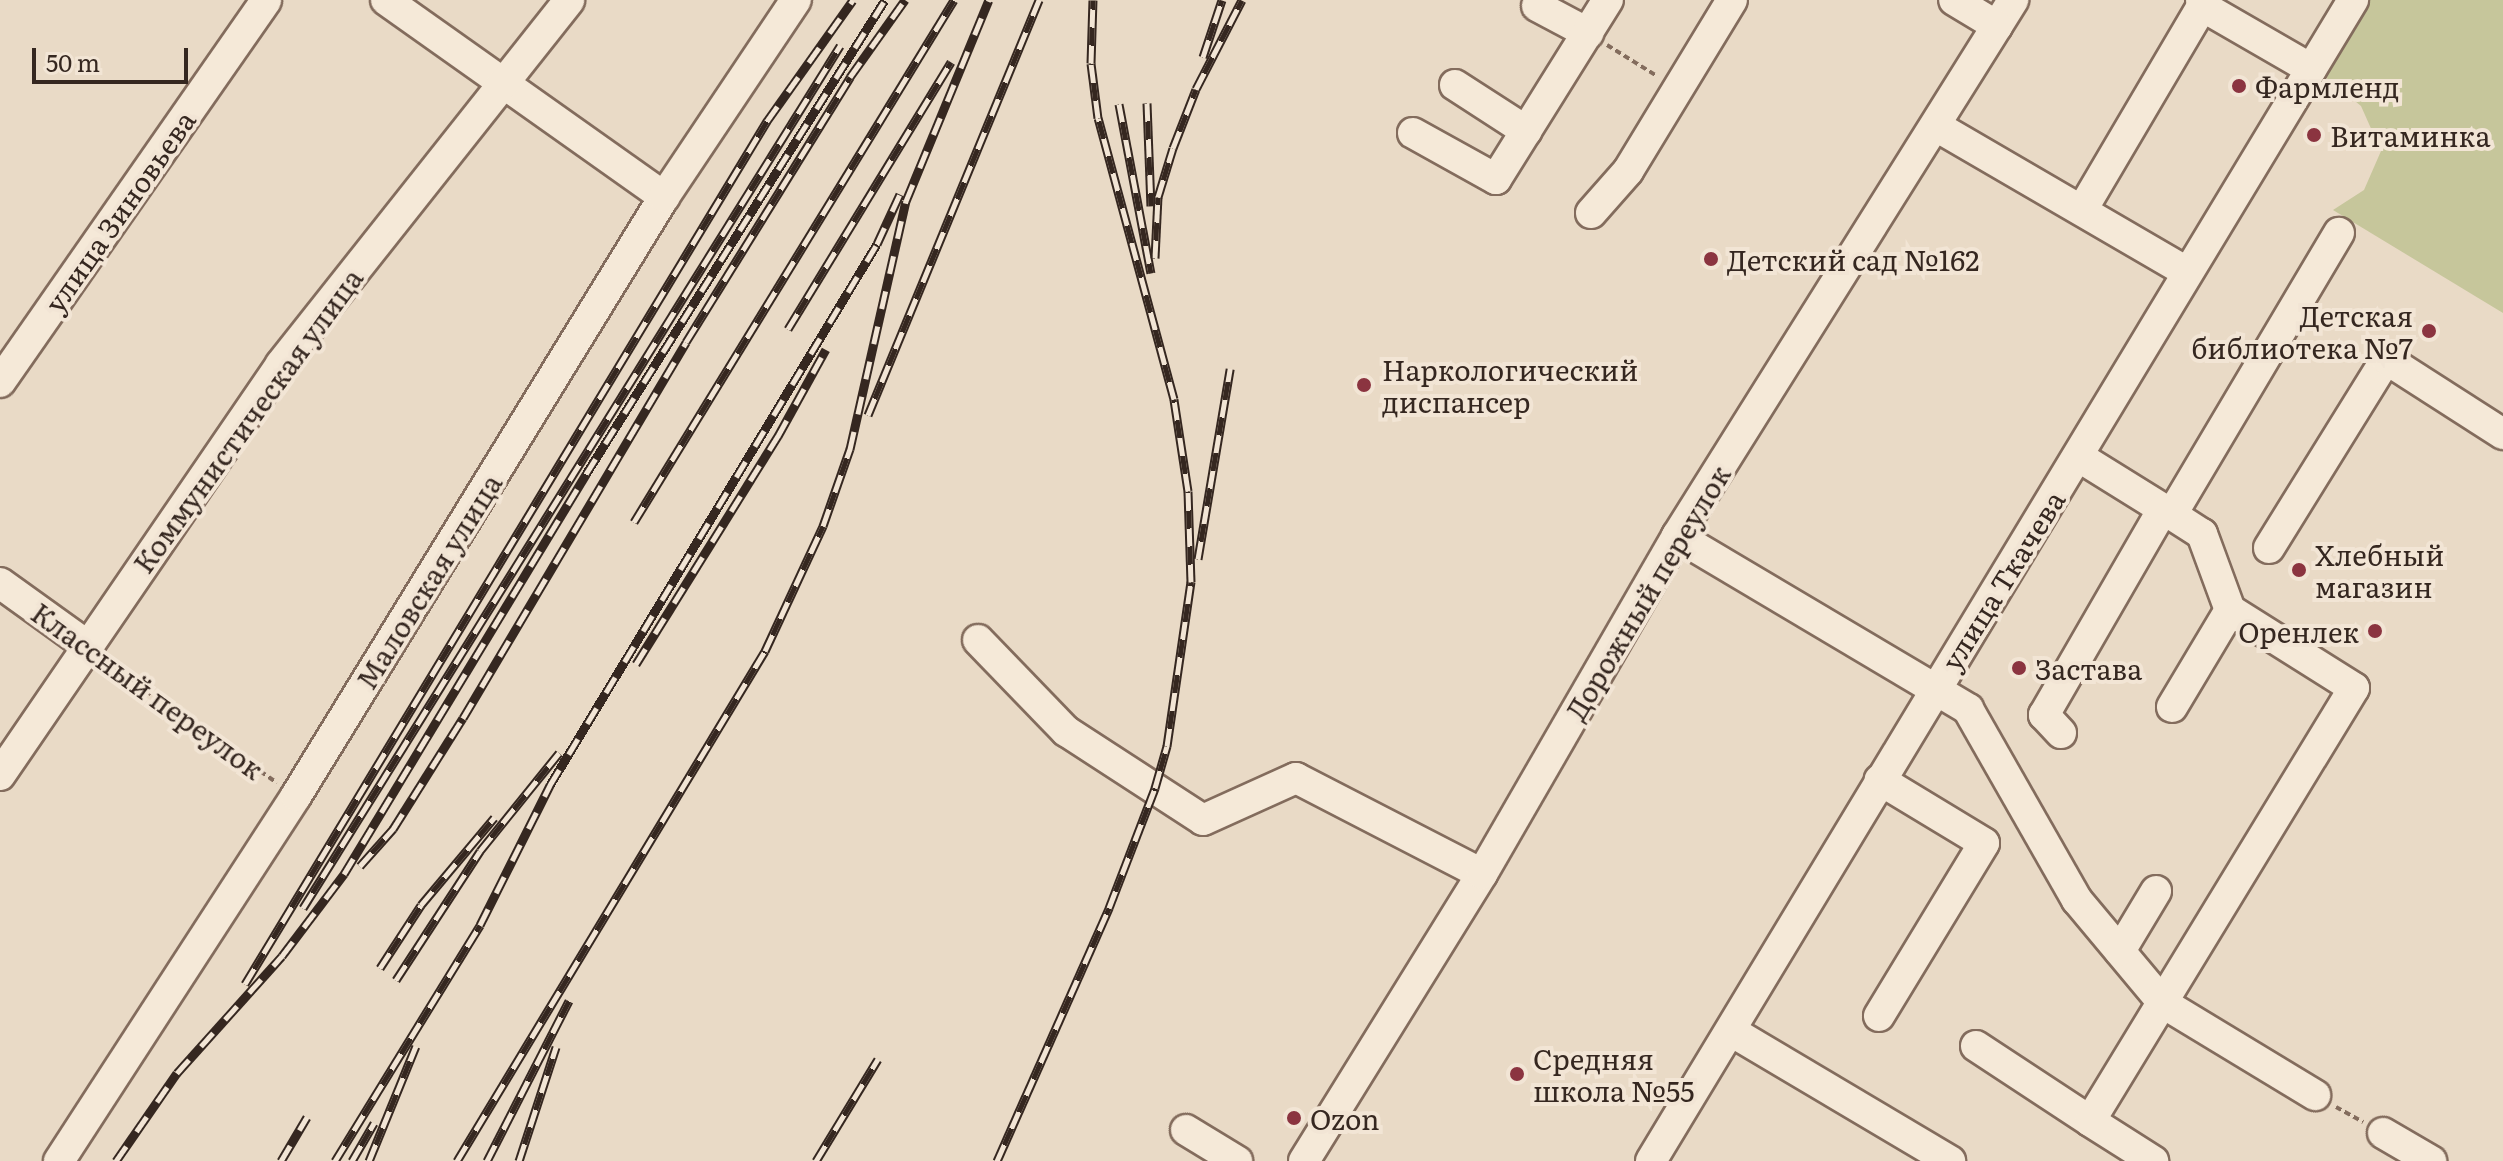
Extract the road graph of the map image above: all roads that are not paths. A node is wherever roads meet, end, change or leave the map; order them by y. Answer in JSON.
{"nodes":[{"id":1,"x":266,"y":0,"type":"edge"},
{"id":2,"x":386,"y":0,"type":"edge"},
{"id":3,"x":569,"y":0,"type":"edge"},
{"id":4,"x":796,"y":0,"type":"edge"},
{"id":5,"x":1608,"y":0,"type":"edge"},
{"id":6,"x":1732,"y":0,"type":"edge"},
{"id":7,"x":1954,"y":0,"type":"edge"},
{"id":8,"x":2013,"y":0,"type":"edge"},
{"id":9,"x":2353,"y":0,"type":"edge"},
{"id":10,"x":2201,"y":3,"type":"edge"},
{"id":11,"x":1537,"y":6,"type":"dead end"},
{"id":12,"x":1997,"y":26,"type":"junction"},
{"id":13,"x":1588,"y":33,"type":"junction"},
{"id":14,"x":2311,"y":69,"type":"junction"},
{"id":15,"x":506,"y":85,"type":"junction"},
{"id":16,"x":1455,"y":85,"type":"dead end"},
{"id":17,"x":1936,"y":126,"type":"junction"},
{"id":18,"x":1526,"y":131,"type":"junction"},
{"id":19,"x":1413,"y":133,"type":"dead end"},
{"id":20,"x":664,"y":197,"type":"junction"},
{"id":21,"x":2082,"y":210,"type":"junction"},
{"id":22,"x":1591,"y":213,"type":"dead end"},
{"id":23,"x":2339,"y":233,"type":"dead end"},
{"id":24,"x":2187,"y":272,"type":"junction"},
{"id":25,"x":0,"y":382,"type":"edge"},
{"id":26,"x":2503,"y":434,"type":"edge"},
{"id":27,"x":2078,"y":456,"type":"junction"},
{"id":28,"x":2168,"y":511,"type":"junction"},
{"id":29,"x":1677,"y":536,"type":"junction"},
{"id":30,"x":2269,"y":548,"type":"dead end"},
{"id":31,"x":0,"y":583,"type":"edge"},
{"id":32,"x":2230,"y":610,"type":"junction"},
{"id":33,"x":978,"y":640,"type":"dead end"},
{"id":34,"x":85,"y":644,"type":"junction"},
{"id":35,"x":1935,"y":689,"type":"junction"},
{"id":36,"x":2172,"y":707,"type":"dead end"},
{"id":37,"x":2061,"y":733,"type":"dead end"},
{"id":38,"x":0,"y":775,"type":"edge"},
{"id":39,"x":1880,"y":780,"type":"junction"},
{"id":40,"x":1482,"y":874,"type":"junction"},
{"id":41,"x":2156,"y":891,"type":"dead end"},
{"id":42,"x":2120,"y":951,"type":"junction"},
{"id":43,"x":2163,"y":1003,"type":"junction"},
{"id":44,"x":1879,"y":1016,"type":"dead end"},
{"id":45,"x":1731,"y":1031,"type":"junction"},
{"id":46,"x":1976,"y":1046,"type":"dead end"},
{"id":47,"x":2315,"y":1095,"type":"road end"},
{"id":48,"x":2090,"y":1121,"type":"junction"},
{"id":49,"x":1186,"y":1130,"type":"dead end"},
{"id":50,"x":2383,"y":1133,"type":"road end"},
{"id":51,"x":59,"y":1161,"type":"edge"},
{"id":52,"x":1237,"y":1161,"type":"edge"},
{"id":53,"x":1304,"y":1161,"type":"edge"},
{"id":54,"x":1651,"y":1161,"type":"edge"},
{"id":55,"x":1950,"y":1161,"type":"edge"},
{"id":56,"x":2153,"y":1161,"type":"edge"},
{"id":57,"x":2431,"y":1161,"type":"edge"}],
"edges":[{"from":1,"to":25,"type":"street","name":"улица Зиновьева"},
{"from":2,"to":15,"type":"street"},
{"from":3,"to":15,"type":"street","name":"Коммунистическая улица"},
{"from":4,"to":20,"type":"street","name":"Маловская улица"},
{"from":5,"to":13,"type":"street"},
{"from":6,"to":22,"type":"street"},
{"from":7,"to":12,"type":"street"},
{"from":8,"to":12,"type":"street","name":"Дорожный переулок"},
{"from":9,"to":14,"type":"street","name":"улица Ткачева"},
{"from":10,"to":14,"type":"street"},
{"from":10,"to":21,"type":"street"},
{"from":11,"to":13,"type":"street"},
{"from":12,"to":17,"type":"street","name":"Дорожный переулок"},
{"from":13,"to":18,"type":"street"},
{"from":14,"to":24,"type":"street","name":"улица Ткачева"},
{"from":15,"to":20,"type":"street"},
{"from":15,"to":34,"type":"street","name":"Коммунистическая улица"},
{"from":16,"to":18,"type":"street"},
{"from":17,"to":21,"type":"street"},
{"from":17,"to":29,"type":"street","name":"Дорожный переулок"},
{"from":18,"to":19,"type":"street"},
{"from":20,"to":51,"type":"street","name":"Маловская улица"},
{"from":21,"to":24,"type":"street"},
{"from":23,"to":28,"type":"street"},
{"from":24,"to":27,"type":"street","name":"улица Ткачева"},
{"from":26,"to":30,"type":"street"},
{"from":27,"to":28,"type":"street"},
{"from":27,"to":35,"type":"street","name":"улица Ткачева"},
{"from":28,"to":32,"type":"street"},
{"from":28,"to":37,"type":"street"},
{"from":29,"to":35,"type":"street"},
{"from":29,"to":40,"type":"street","name":"Дорожный переулок"},
{"from":31,"to":34,"type":"street","name":"Классный переулок"},
{"from":32,"to":36,"type":"street"},
{"from":32,"to":43,"type":"street"},
{"from":33,"to":40,"type":"street"},
{"from":34,"to":38,"type":"street","name":"Коммунистическая улица"},
{"from":35,"to":39,"type":"street","name":"улица Ткачева"},
{"from":35,"to":42,"type":"street"},
{"from":39,"to":44,"type":"street"},
{"from":39,"to":45,"type":"street","name":"улица Ткачева"},
{"from":40,"to":53,"type":"street","name":"Дорожный переулок"},
{"from":41,"to":42,"type":"street"},
{"from":42,"to":43,"type":"street"},
{"from":43,"to":47,"type":"street"},
{"from":43,"to":48,"type":"street"},
{"from":45,"to":54,"type":"street","name":"улица Ткачева"},
{"from":45,"to":55,"type":"street"},
{"from":46,"to":48,"type":"street"},
{"from":48,"to":56,"type":"street"},
{"from":49,"to":52,"type":"street"},
{"from":50,"to":57,"type":"street"}]}
